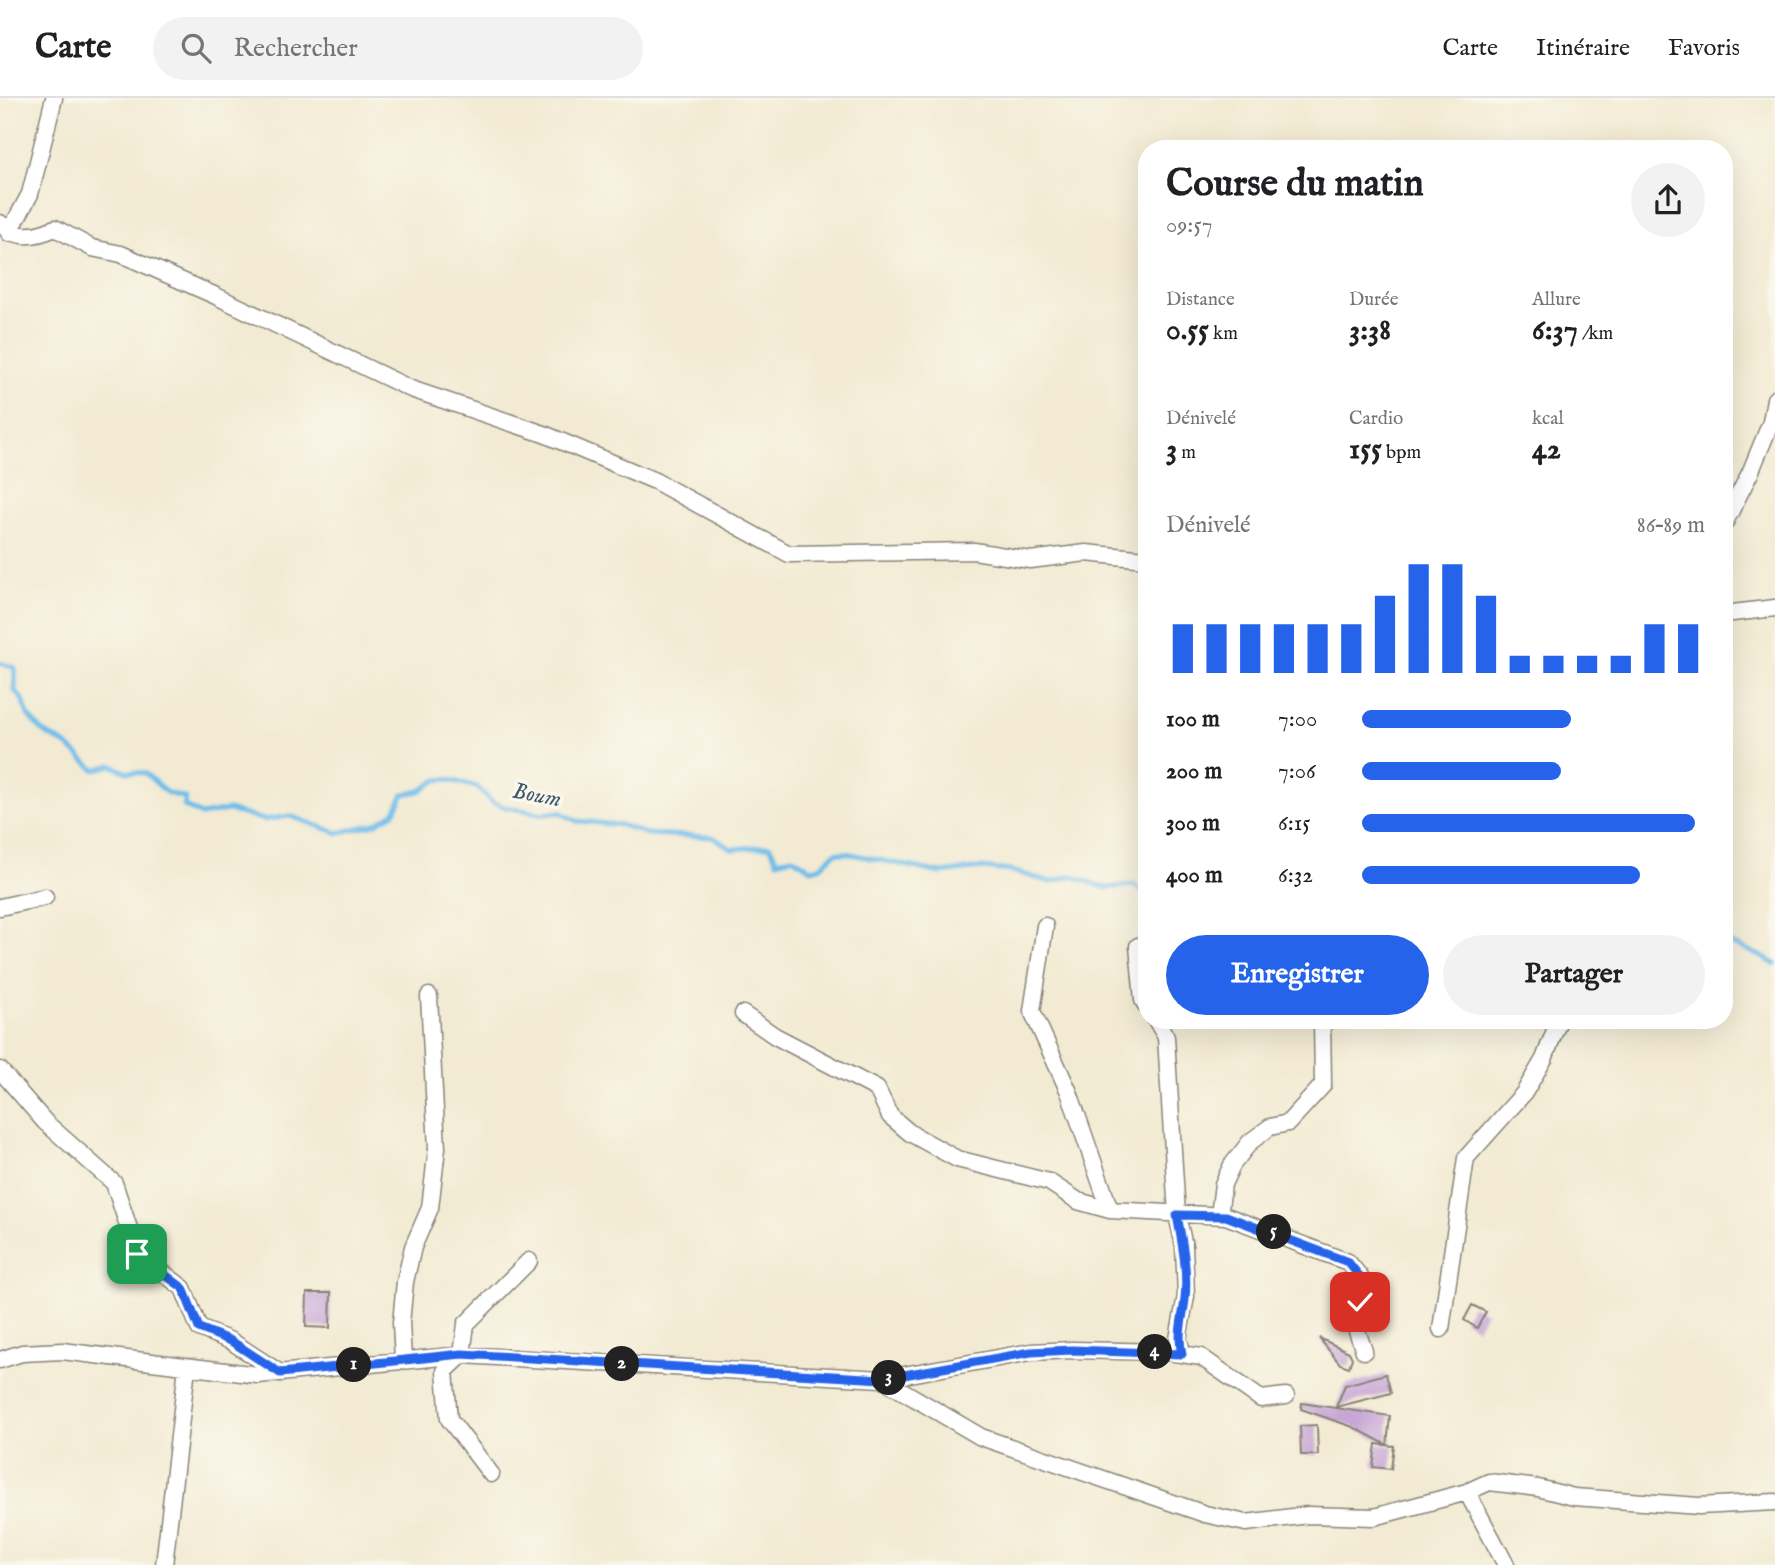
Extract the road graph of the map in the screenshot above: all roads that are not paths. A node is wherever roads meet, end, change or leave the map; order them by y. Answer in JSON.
{"nodes":[{"id":1,"x":54,"y":98,"type":"edge"},
{"id":2,"x":5,"y":228,"type":"edge"},
{"id":3,"x":1775,"y":400,"type":"edge"},
{"id":4,"x":1733,"y":506,"type":"edge"},
{"id":5,"x":1138,"y":558,"type":"edge"},
{"id":6,"x":1775,"y":608,"type":"edge"},
{"id":7,"x":1733,"y":613,"type":"edge"},
{"id":8,"x":45,"y":897,"type":"dead end"},
{"id":9,"x":0,"y":906,"type":"edge"},
{"id":10,"x":1045,"y":926,"type":"dead end"},
{"id":11,"x":429,"y":996,"type":"dead end"},
{"id":12,"x":743,"y":1014,"type":"dead end"},
{"id":13,"x":1161,"y":1029,"type":"edge"},
{"id":14,"x":1322,"y":1029,"type":"edge"},
{"id":15,"x":1556,"y":1029,"type":"edge"},
{"id":16,"x":0,"y":1070,"type":"edge"},
{"id":17,"x":1110,"y":1210,"type":"junction"},
{"id":18,"x":1177,"y":1215,"type":"junction"},
{"id":19,"x":1219,"y":1216,"type":"junction"},
{"id":20,"x":529,"y":1261,"type":"dead end"},
{"id":21,"x":1441,"y":1329,"type":"dead end"},
{"id":22,"x":1364,"y":1351,"type":"dead end"},
{"id":23,"x":462,"y":1354,"type":"junction"},
{"id":24,"x":1182,"y":1354,"type":"junction"},
{"id":25,"x":0,"y":1360,"type":"edge"},
{"id":26,"x":403,"y":1360,"type":"junction"},
{"id":27,"x":187,"y":1367,"type":"junction"},
{"id":28,"x":280,"y":1373,"type":"junction"},
{"id":29,"x":882,"y":1379,"type":"junction"},
{"id":30,"x":1286,"y":1396,"type":"dead end"},
{"id":31,"x":491,"y":1474,"type":"dead end"},
{"id":32,"x":1467,"y":1492,"type":"junction"},
{"id":33,"x":1775,"y":1502,"type":"edge"},
{"id":34,"x":164,"y":1565,"type":"edge"},
{"id":35,"x":1506,"y":1565,"type":"edge"}],
"edges":[{"from":1,"to":2,"type":"street"},
{"from":2,"to":5,"type":"street"},
{"from":3,"to":4,"type":"street"},
{"from":6,"to":7,"type":"street"},
{"from":8,"to":9,"type":"street"},
{"from":10,"to":17,"type":"street"},
{"from":11,"to":26,"type":"street"},
{"from":12,"to":17,"type":"street"},
{"from":13,"to":18,"type":"street"},
{"from":14,"to":19,"type":"street"},
{"from":15,"to":21,"type":"street"},
{"from":16,"to":28,"type":"street"},
{"from":17,"to":18,"type":"street"},
{"from":18,"to":19,"type":"street"},
{"from":18,"to":24,"type":"street"},
{"from":19,"to":22,"type":"street"},
{"from":20,"to":23,"type":"street"},
{"from":23,"to":26,"type":"street"},
{"from":23,"to":29,"type":"street"},
{"from":23,"to":31,"type":"street"},
{"from":24,"to":29,"type":"street"},
{"from":24,"to":30,"type":"street"},
{"from":25,"to":27,"type":"street"},
{"from":26,"to":28,"type":"street"},
{"from":27,"to":28,"type":"street"},
{"from":27,"to":34,"type":"street"},
{"from":29,"to":32,"type":"street"},
{"from":32,"to":33,"type":"street"},
{"from":32,"to":35,"type":"street"}]}
